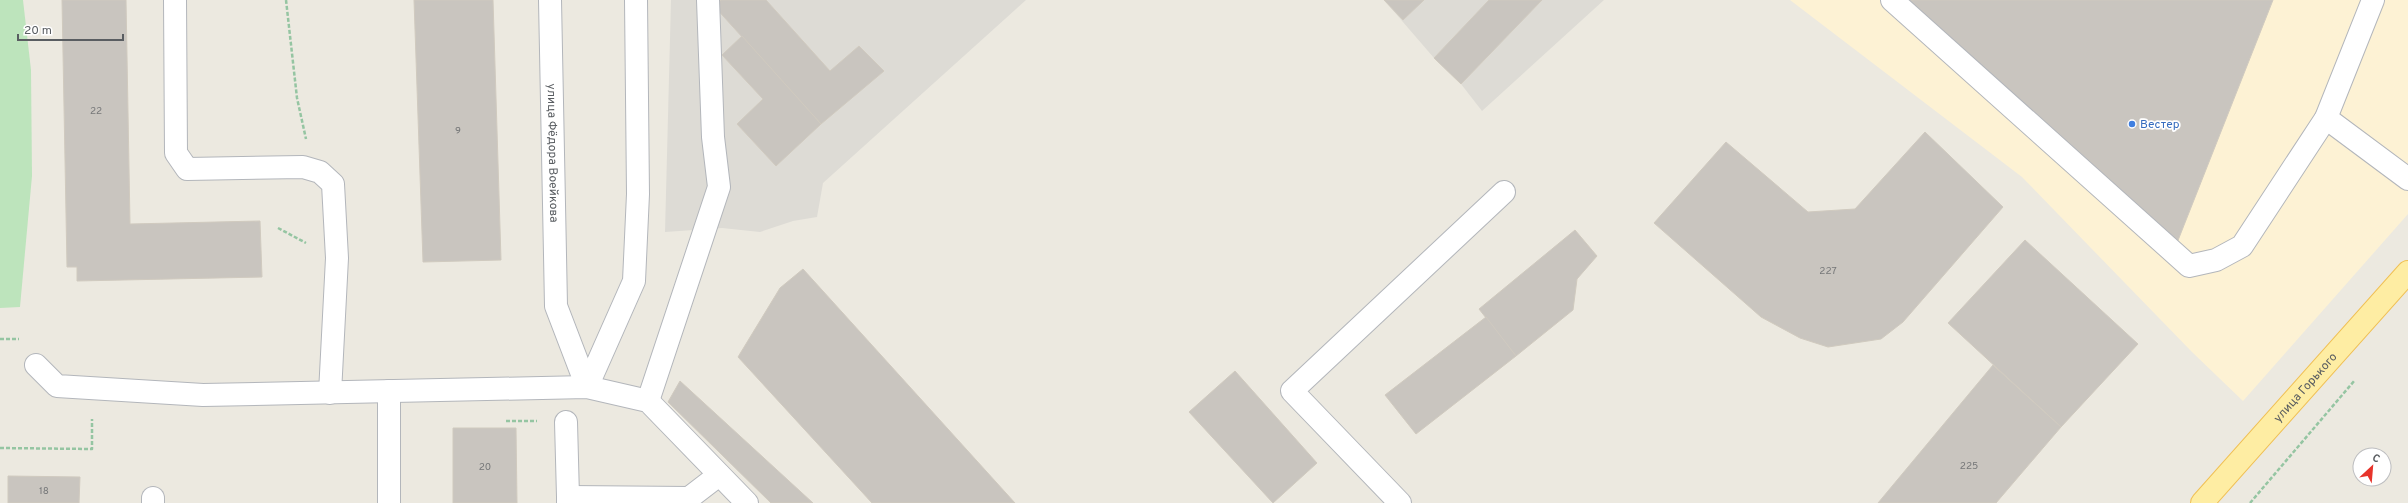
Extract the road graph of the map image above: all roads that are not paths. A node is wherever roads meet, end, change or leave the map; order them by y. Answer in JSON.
{"nodes":[{"id":1,"x":174,"y":0,"type":"edge"},
{"id":2,"x":550,"y":0,"type":"edge"},
{"id":3,"x":636,"y":0,"type":"edge"},
{"id":4,"x":708,"y":0,"type":"edge"},
{"id":5,"x":1892,"y":0,"type":"edge"},
{"id":6,"x":2373,"y":0,"type":"edge"},
{"id":7,"x":2326,"y":118,"type":"junction"},
{"id":8,"x":2408,"y":179,"type":"edge"},
{"id":9,"x":1504,"y":192,"type":"dead end"},
{"id":10,"x":2408,"y":272,"type":"edge"},
{"id":11,"x":36,"y":365,"type":"dead end"},
{"id":12,"x":587,"y":387,"type":"junction"},
{"id":13,"x":389,"y":391,"type":"junction"},
{"id":14,"x":330,"y":393,"type":"junction"},
{"id":15,"x":648,"y":401,"type":"junction"},
{"id":16,"x":566,"y":422,"type":"dead end"},
{"id":17,"x":719,"y":475,"type":"junction"},
{"id":18,"x":568,"y":500,"type":"edge"},
{"id":19,"x":687,"y":501,"type":"edge"},
{"id":20,"x":389,"y":503,"type":"edge"},
{"id":21,"x":747,"y":503,"type":"edge"},
{"id":22,"x":1400,"y":503,"type":"edge"},
{"id":23,"x":2202,"y":503,"type":"edge"}],
"edges":[{"from":1,"to":14,"type":"street"},
{"from":2,"to":12,"type":"street","name":"улица Фёдора Воейкова"},
{"from":3,"to":12,"type":"street"},
{"from":4,"to":15,"type":"street"},
{"from":5,"to":7,"type":"street"},
{"from":6,"to":7,"type":"street"},
{"from":7,"to":8,"type":"street"},
{"from":9,"to":22,"type":"street"},
{"from":10,"to":23,"type":"main road","name":"улица Горького"},
{"from":11,"to":14,"type":"street"},
{"from":12,"to":13,"type":"street"},
{"from":12,"to":15,"type":"street"},
{"from":13,"to":14,"type":"street"},
{"from":13,"to":20,"type":"street"},
{"from":15,"to":17,"type":"street"},
{"from":16,"to":18,"type":"street"},
{"from":17,"to":19,"type":"street"},
{"from":17,"to":21,"type":"street"},
{"from":18,"to":19,"type":"street"}]}
